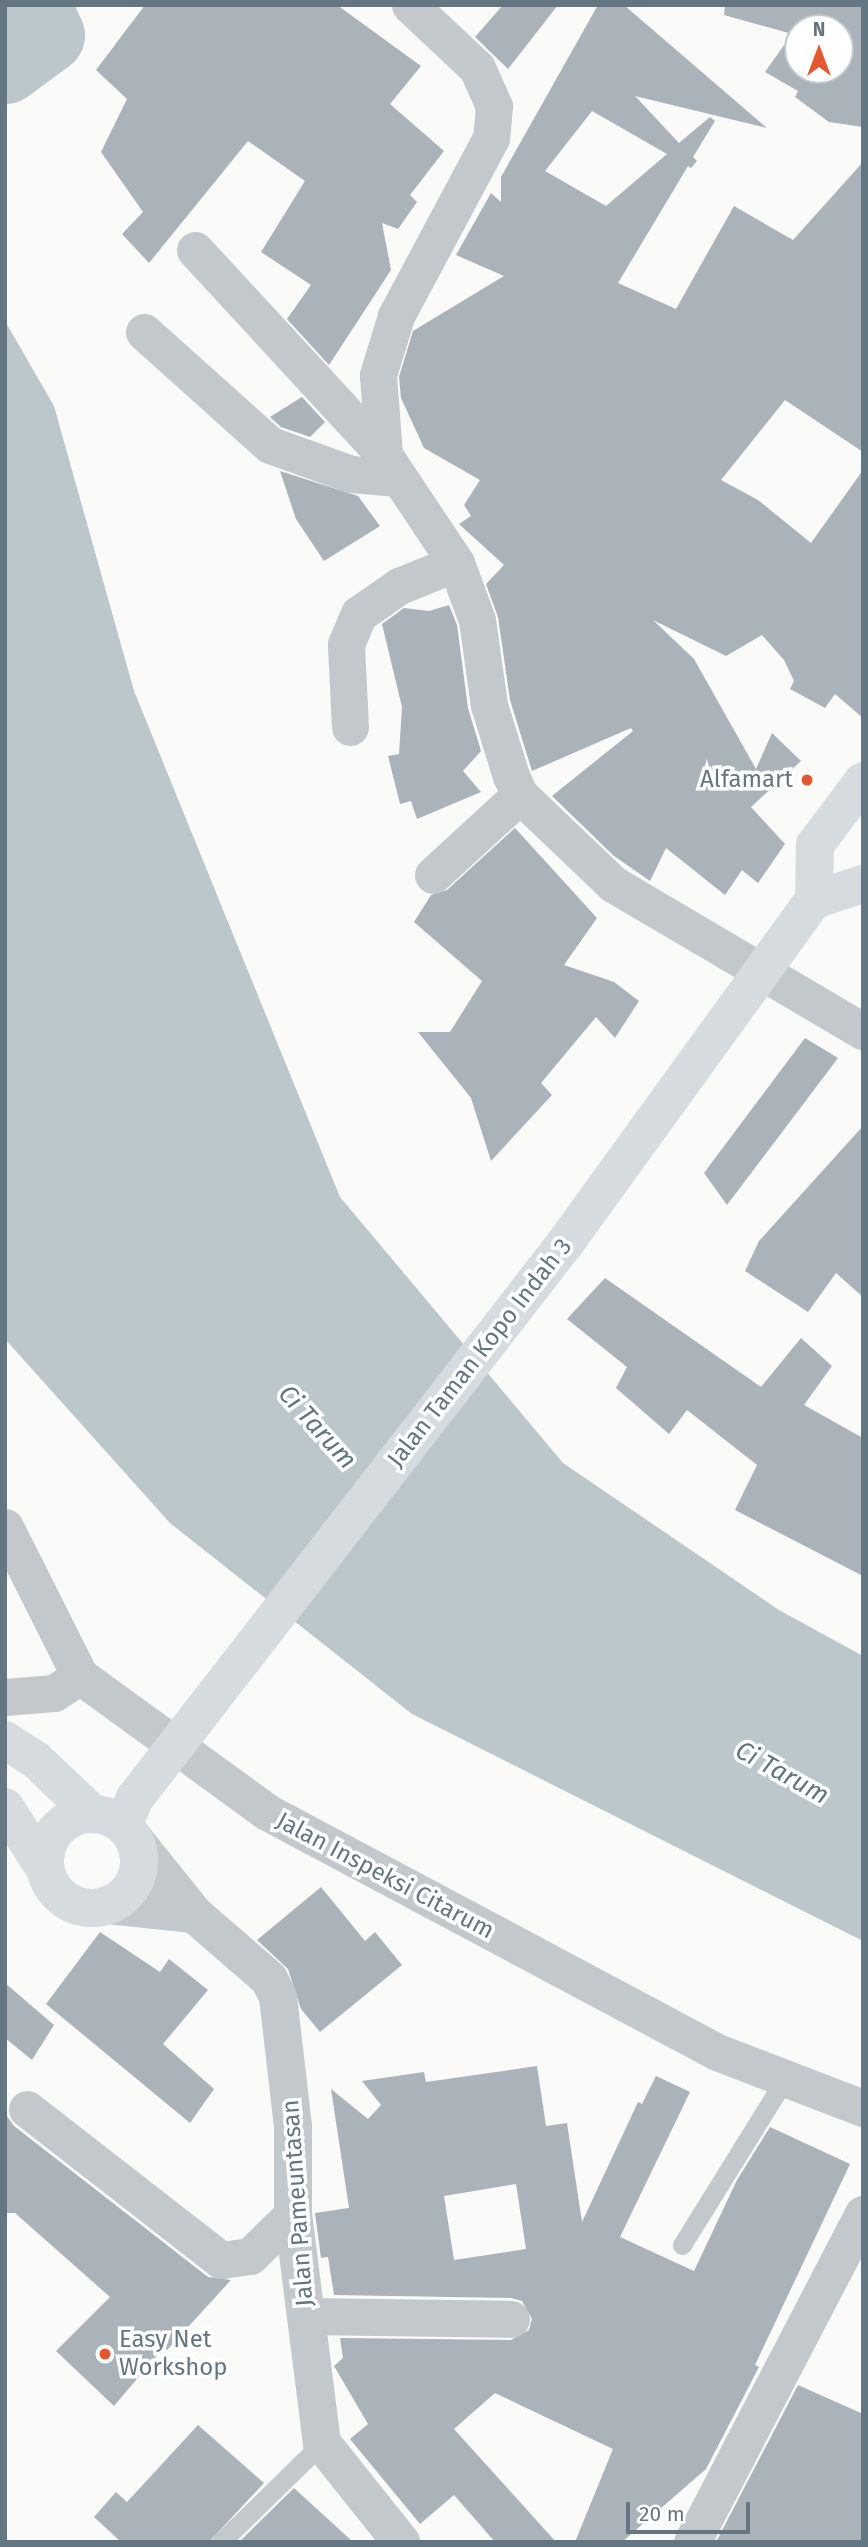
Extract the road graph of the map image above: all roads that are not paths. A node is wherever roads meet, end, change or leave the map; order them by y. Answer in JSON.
{"nodes":[{"id":1,"x":410,"y":5,"type":"edge"},
{"id":2,"x":195,"y":250,"type":"dead end"},
{"id":3,"x":144,"y":332,"type":"dead end"},
{"id":4,"x":391,"y":467,"type":"junction"},
{"id":5,"x":456,"y":563,"type":"junction"},
{"id":6,"x":351,"y":727,"type":"dead end"},
{"id":7,"x":863,"y":781,"type":"edge"},
{"id":8,"x":520,"y":794,"type":"junction"},
{"id":9,"x":433,"y":875,"type":"dead end"},
{"id":10,"x":863,"y":884,"type":"edge"},
{"id":11,"x":814,"y":900,"type":"junction"},
{"id":12,"x":762,"y":971,"type":"junction"},
{"id":13,"x":863,"y":1031,"type":"edge"},
{"id":14,"x":5,"y":1527,"type":"edge"},
{"id":15,"x":80,"y":1676,"type":"junction"},
{"id":16,"x":5,"y":1697,"type":"edge"},
{"id":17,"x":5,"y":1740,"type":"edge"},
{"id":18,"x":5,"y":1807,"type":"edge"},
{"id":19,"x":125,"y":1810,"type":"junction"},
{"id":20,"x":45,"y":1869,"type":"junction"},
{"id":21,"x":108,"y":1905,"type":"junction"},
{"id":22,"x":194,"y":1914,"type":"junction"},
{"id":23,"x":785,"y":2079,"type":"junction"},
{"id":24,"x":863,"y":2108,"type":"edge"},
{"id":25,"x":27,"y":2109,"type":"dead end"},
{"id":26,"x":293,"y":2214,"type":"junction"},
{"id":27,"x":863,"y":2214,"type":"edge"},
{"id":28,"x":682,"y":2245,"type":"dead end"},
{"id":29,"x":305,"y":2316,"type":"junction"},
{"id":30,"x":511,"y":2319,"type":"dead end"},
{"id":31,"x":322,"y":2443,"type":"junction"},
{"id":32,"x":221,"y":2542,"type":"edge"},
{"id":33,"x":401,"y":2542,"type":"edge"},
{"id":34,"x":692,"y":2542,"type":"edge"}],
"edges":[{"from":1,"to":4,"type":"street"},
{"from":2,"to":4,"type":"street"},
{"from":3,"to":4,"type":"street"},
{"from":4,"to":5,"type":"street"},
{"from":5,"to":6,"type":"street"},
{"from":5,"to":8,"type":"street"},
{"from":7,"to":11,"type":"main road"},
{"from":8,"to":9,"type":"street"},
{"from":8,"to":12,"type":"street"},
{"from":10,"to":11,"type":"main road"},
{"from":11,"to":12,"type":"main road","name":"Jalan Taman Kopo Indah 3"},
{"from":12,"to":13,"type":"street"},
{"from":12,"to":19,"type":"main road","name":"Jalan Taman Kopo Indah 3"},
{"from":14,"to":15,"type":"street","name":"Jalan Inspeksi Citarum"},
{"from":15,"to":16,"type":"street"},
{"from":15,"to":23,"type":"street","name":"Jalan Inspeksi Citarum"},
{"from":17,"to":19,"type":"main road"},
{"from":18,"to":20,"type":"main road"},
{"from":19,"to":20,"type":"main road"},
{"from":19,"to":21,"type":"main road"},
{"from":19,"to":22,"type":"street","name":"Jalan Pameuntasan"},
{"from":20,"to":21,"type":"main road"},
{"from":21,"to":22,"type":"street"},
{"from":22,"to":26,"type":"street","name":"Jalan Pameuntasan"},
{"from":23,"to":24,"type":"street","name":"Jalan Inspeksi Citarum"},
{"from":23,"to":28,"type":"lane"},
{"from":25,"to":26,"type":"street"},
{"from":26,"to":29,"type":"street","name":"Jalan Pameuntasan"},
{"from":27,"to":34,"type":"street"},
{"from":29,"to":30,"type":"street"},
{"from":29,"to":31,"type":"street","name":"Jalan Pameuntasan"},
{"from":31,"to":32,"type":"lane"},
{"from":31,"to":33,"type":"street"}]}
